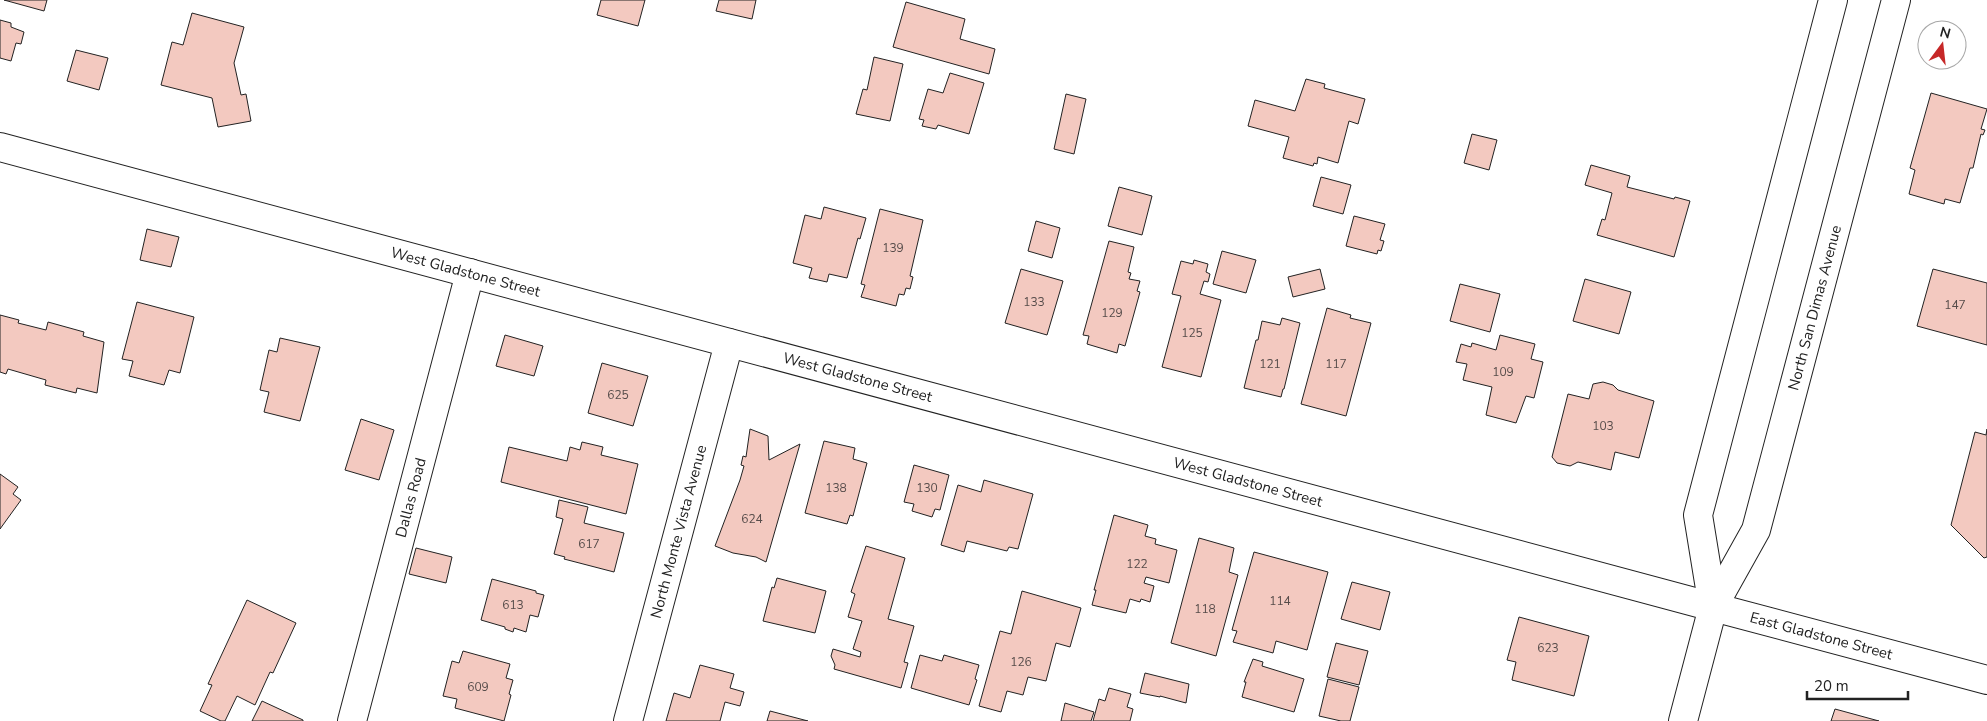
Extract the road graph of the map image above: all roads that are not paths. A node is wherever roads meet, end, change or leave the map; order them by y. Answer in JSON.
{"nodes":[{"id":1,"x":1832,"y":0,"type":"edge"},
{"id":2,"x":1896,"y":0,"type":"edge"},
{"id":3,"x":0,"y":147,"type":"edge"},
{"id":4,"x":470,"y":273,"type":"junction"},
{"id":5,"x":729,"y":343,"type":"junction"},
{"id":6,"x":1713,"y":607,"type":"junction"},
{"id":7,"x":1987,"y":680,"type":"edge"},
{"id":8,"x":352,"y":721,"type":"edge"},
{"id":9,"x":628,"y":721,"type":"edge"},
{"id":10,"x":1683,"y":721,"type":"edge"}],
"edges":[{"from":1,"to":6,"type":"main road","name":"North San Dimas Avenue"},
{"from":2,"to":6,"type":"main road","name":"North San Dimas Avenue"},
{"from":3,"to":4,"type":"main road","name":"West Gladstone Street"},
{"from":4,"to":5,"type":"main road","name":"West Gladstone Street"},
{"from":4,"to":8,"type":"main road","name":"Dallas Road"},
{"from":5,"to":6,"type":"main road","name":"West Gladstone Street"},
{"from":5,"to":9,"type":"main road","name":"North Monte Vista Avenue"},
{"from":6,"to":7,"type":"main road","name":"East Gladstone Street"},
{"from":6,"to":10,"type":"main road","name":"North San Dimas Avenue"}]}
